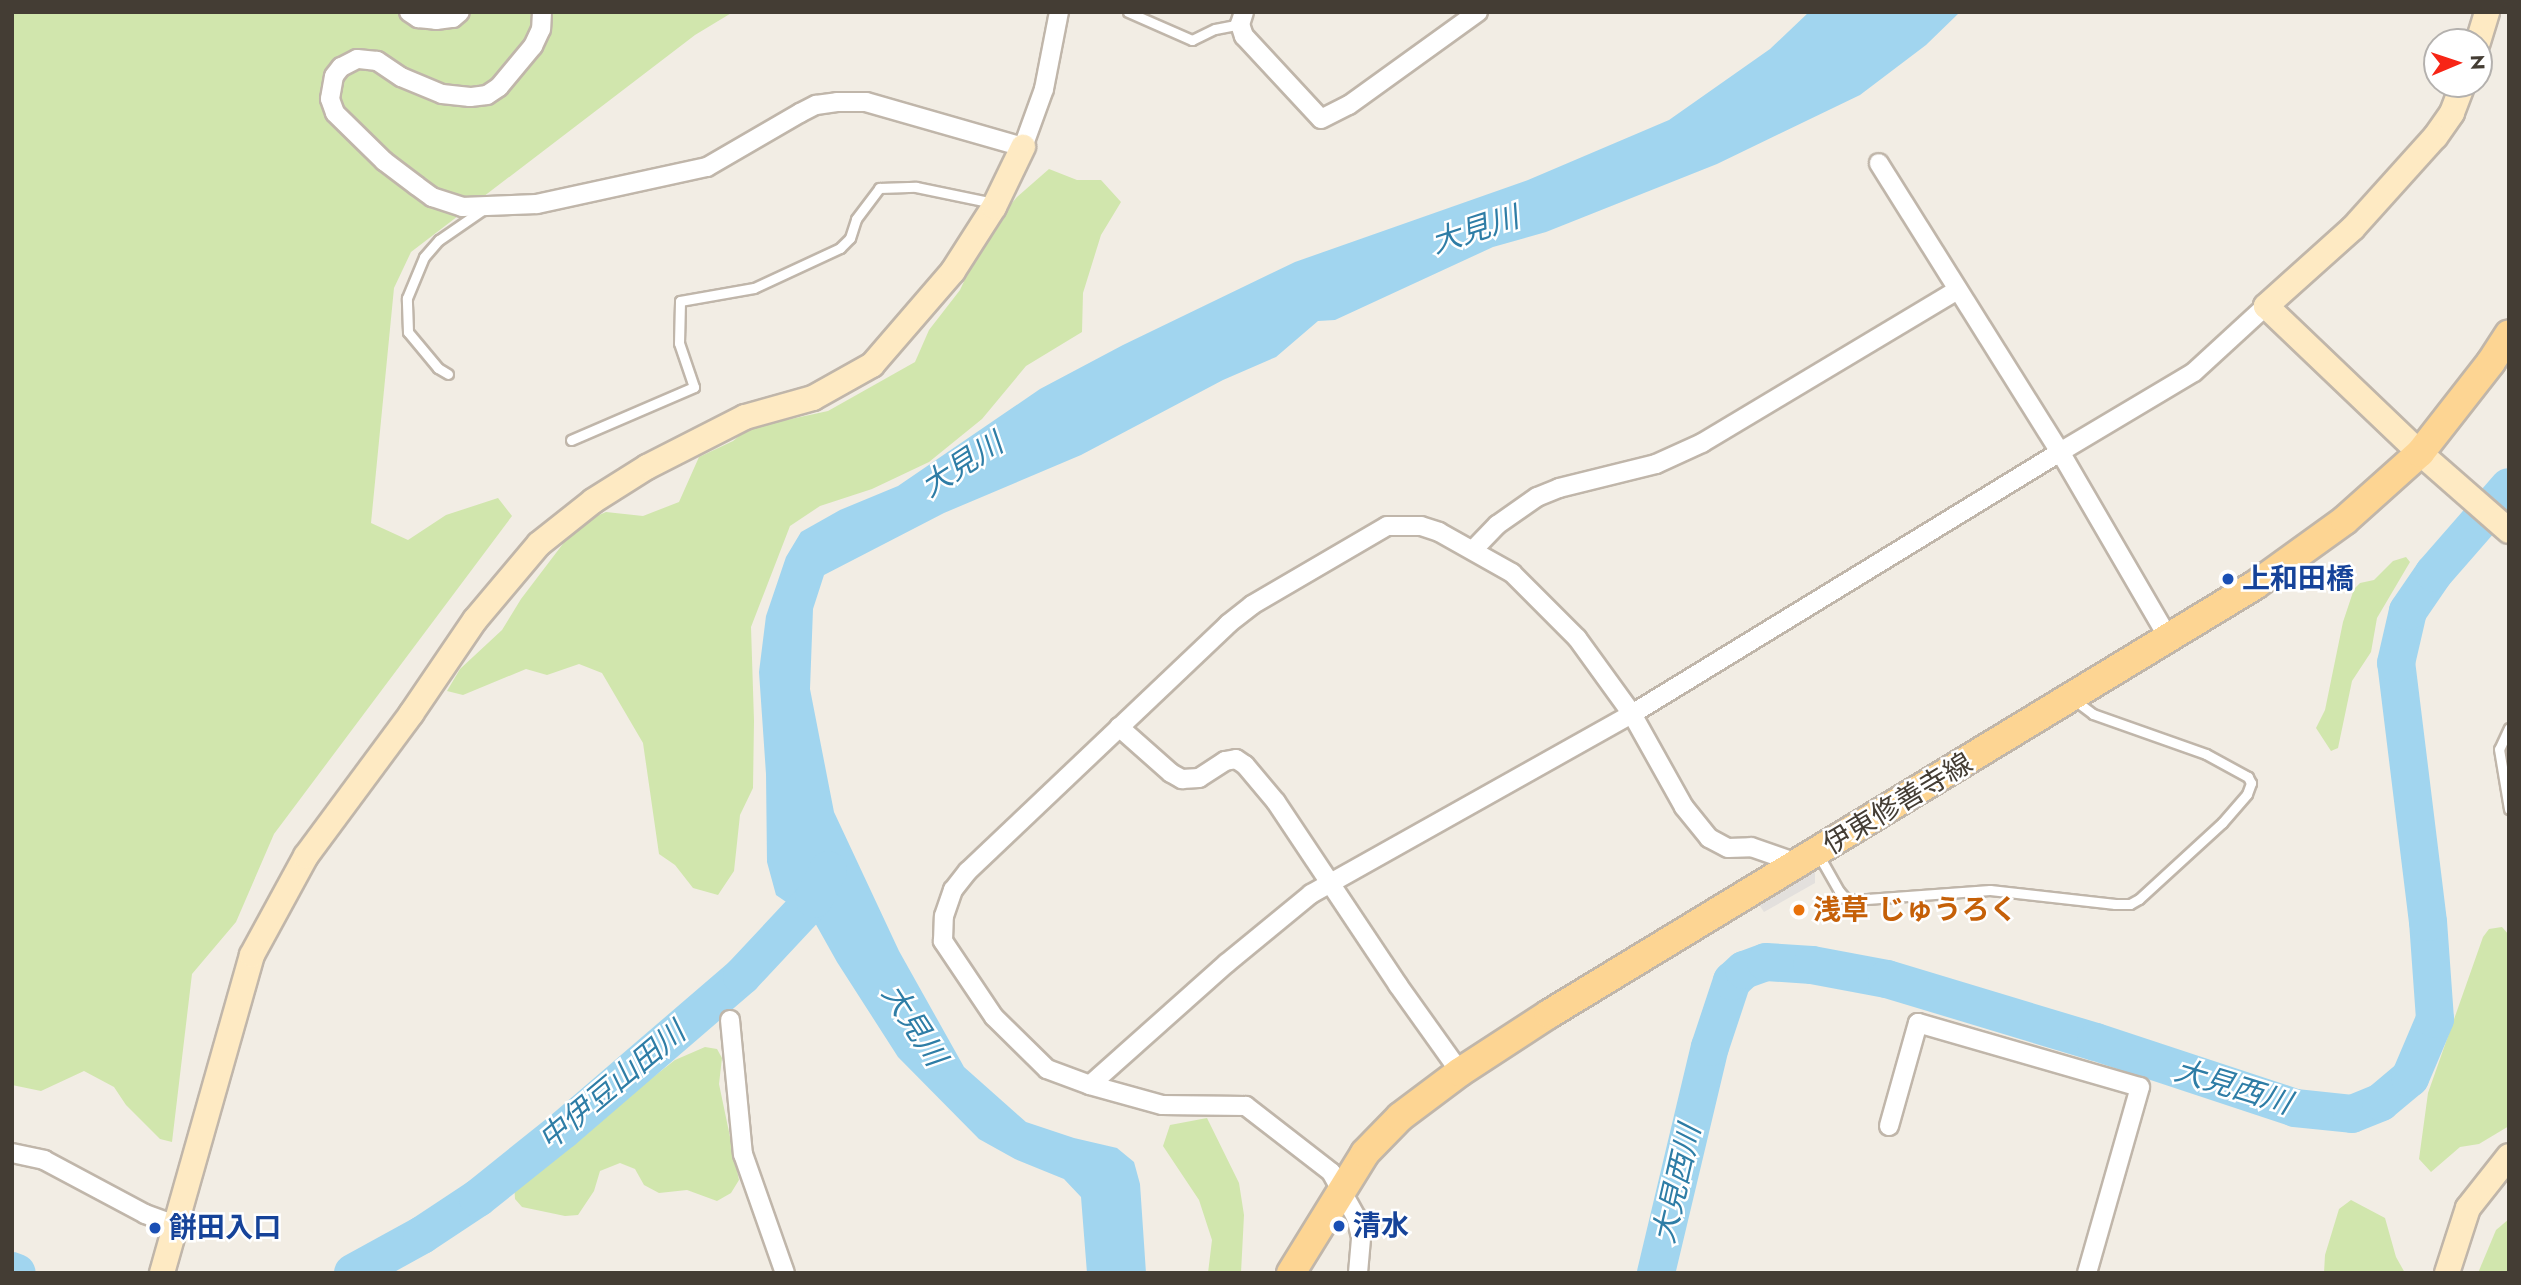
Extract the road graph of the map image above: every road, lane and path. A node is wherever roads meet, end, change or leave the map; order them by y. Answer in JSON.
{"nodes":[{"id":1,"x":410,"y":12,"type":"edge"},
{"id":2,"x":460,"y":12,"type":"edge"},
{"id":3,"x":542,"y":12,"type":"edge"},
{"id":4,"x":1059,"y":12,"type":"edge"},
{"id":5,"x":1128,"y":12,"type":"edge"},
{"id":6,"x":1478,"y":12,"type":"edge"},
{"id":7,"x":1242,"y":18,"type":"edge"},
{"id":8,"x":2458,"y":98,"type":"edge"},
{"id":9,"x":1023,"y":147,"type":"junction"},
{"id":10,"x":1879,"y":163,"type":"dead end"},
{"id":11,"x":995,"y":204,"type":"junction"},
{"id":12,"x":485,"y":208,"type":"junction"},
{"id":13,"x":1958,"y":290,"type":"junction"},
{"id":14,"x":2266,"y":306,"type":"junction"},
{"id":15,"x":2509,"y":334,"type":"edge"},
{"id":16,"x":448,"y":374,"type":"dead end"},
{"id":17,"x":571,"y":440,"type":"dead end"},
{"id":18,"x":2060,"y":452,"type":"junction"},
{"id":19,"x":2420,"y":453,"type":"junction"},
{"id":20,"x":2509,"y":531,"type":"edge"},
{"id":21,"x":1473,"y":550,"type":"junction"},
{"id":22,"x":2169,"y":639,"type":"junction"},
{"id":23,"x":2072,"y":698,"type":"junction"},
{"id":24,"x":1632,"y":713,"type":"junction"},
{"id":25,"x":1119,"y":727,"type":"junction"},
{"id":26,"x":2509,"y":728,"type":"edge"},
{"id":27,"x":2509,"y":809,"type":"edge"},
{"id":28,"x":1809,"y":858,"type":"junction"},
{"id":29,"x":1331,"y":883,"type":"junction"},
{"id":30,"x":730,"y":1020,"type":"dead end"},
{"id":31,"x":1460,"y":1072,"type":"junction"},
{"id":32,"x":1090,"y":1086,"type":"junction"},
{"id":33,"x":1889,"y":1126,"type":"dead end"},
{"id":34,"x":12,"y":1153,"type":"edge"},
{"id":35,"x":2509,"y":1156,"type":"edge"},
{"id":36,"x":1342,"y":1191,"type":"junction"},
{"id":37,"x":176,"y":1225,"type":"junction"},
{"id":38,"x":162,"y":1273,"type":"edge"},
{"id":39,"x":785,"y":1273,"type":"edge"},
{"id":40,"x":1291,"y":1273,"type":"edge"},
{"id":41,"x":1358,"y":1273,"type":"edge"},
{"id":42,"x":2087,"y":1273,"type":"edge"},
{"id":43,"x":2447,"y":1273,"type":"edge"}],
"edges":[{"from":1,"to":2,"type":"street"},
{"from":3,"to":12,"type":"street"},
{"from":4,"to":9,"type":"street"},
{"from":5,"to":7,"type":"lane"},
{"from":6,"to":7,"type":"street"},
{"from":8,"to":14,"type":"street"},
{"from":9,"to":11,"type":"street"},
{"from":9,"to":12,"type":"street"},
{"from":10,"to":13,"type":"street"},
{"from":11,"to":17,"type":"lane"},
{"from":11,"to":37,"type":"street"},
{"from":12,"to":16,"type":"lane"},
{"from":13,"to":18,"type":"street"},
{"from":13,"to":21,"type":"street"},
{"from":14,"to":18,"type":"street"},
{"from":14,"to":19,"type":"street"},
{"from":15,"to":19,"type":"main road","name":"伊東修善寺線"},
{"from":18,"to":22,"type":"street"},
{"from":18,"to":24,"type":"street"},
{"from":19,"to":20,"type":"street"},
{"from":19,"to":22,"type":"main road","name":"伊東修善寺線"},
{"from":21,"to":24,"type":"street"},
{"from":21,"to":25,"type":"street"},
{"from":22,"to":23,"type":"main road","name":"伊東修善寺線"},
{"from":23,"to":28,"type":"main road","name":"伊東修善寺線"},
{"from":23,"to":28,"type":"lane"},
{"from":24,"to":28,"type":"street"},
{"from":24,"to":29,"type":"street"},
{"from":25,"to":29,"type":"street"},
{"from":25,"to":32,"type":"street"},
{"from":26,"to":27,"type":"lane"},
{"from":28,"to":31,"type":"main road","name":"伊東修善寺線"},
{"from":29,"to":31,"type":"street"},
{"from":29,"to":32,"type":"street"},
{"from":30,"to":39,"type":"street"},
{"from":31,"to":36,"type":"main road","name":"伊東修善寺線"},
{"from":32,"to":36,"type":"street"},
{"from":33,"to":42,"type":"street"},
{"from":34,"to":37,"type":"street"},
{"from":35,"to":43,"type":"street"},
{"from":36,"to":40,"type":"main road","name":"伊東修善寺線"},
{"from":36,"to":41,"type":"street"},
{"from":37,"to":38,"type":"street"}]}
